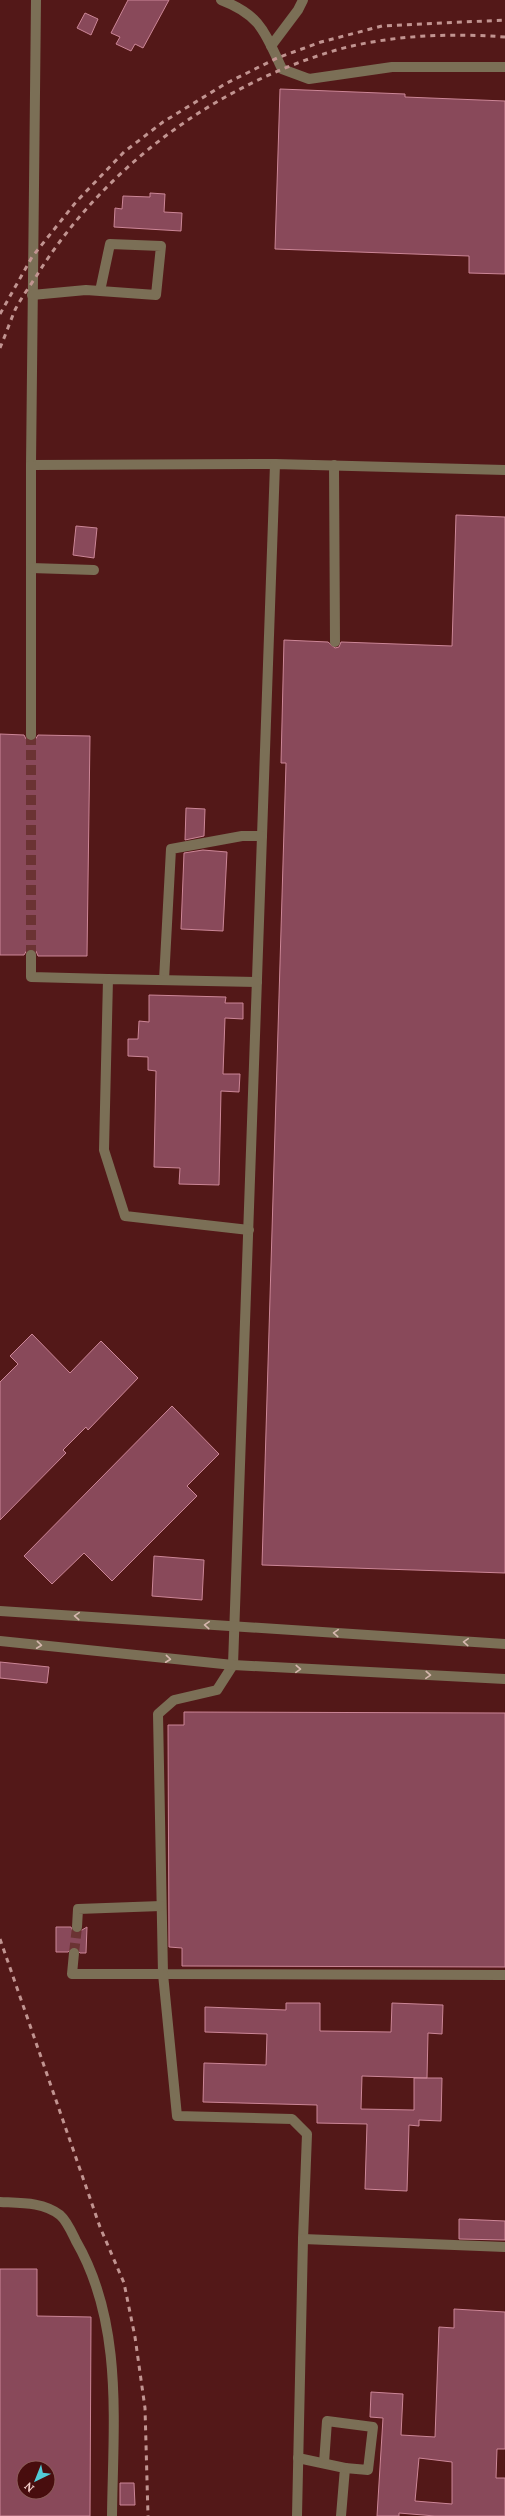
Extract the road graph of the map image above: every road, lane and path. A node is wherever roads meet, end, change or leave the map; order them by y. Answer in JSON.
{"nodes":[{"id":1,"x":36,"y":0,"type":"edge"},
{"id":2,"x":221,"y":0,"type":"edge"},
{"id":3,"x":302,"y":0,"type":"edge"},
{"id":4,"x":271,"y":46,"type":"junction"},
{"id":5,"x":505,"y":67,"type":"edge"},
{"id":6,"x":100,"y":291,"type":"junction"},
{"id":7,"x":32,"y":295,"type":"junction"},
{"id":8,"x":275,"y":464,"type":"junction"},
{"id":9,"x":31,"y":465,"type":"junction"},
{"id":10,"x":334,"y":465,"type":"junction"},
{"id":11,"x":505,"y":470,"type":"edge"},
{"id":12,"x":31,"y":568,"type":"junction"},
{"id":13,"x":94,"y":570,"type":"dead end"},
{"id":14,"x":335,"y":642,"type":"dead end"},
{"id":15,"x":31,"y":735,"type":"tunnel mouth"},
{"id":16,"x":262,"y":836,"type":"junction"},
{"id":17,"x":31,"y":955,"type":"tunnel mouth"},
{"id":18,"x":108,"y":979,"type":"junction"},
{"id":19,"x":164,"y":980,"type":"junction"},
{"id":20,"x":257,"y":982,"type":"junction"},
{"id":21,"x":249,"y":1230,"type":"junction"},
{"id":22,"x":0,"y":1611,"type":"edge"},
{"id":23,"x":235,"y":1626,"type":"junction"},
{"id":24,"x":0,"y":1642,"type":"edge"},
{"id":25,"x":505,"y":1644,"type":"edge"},
{"id":26,"x":233,"y":1665,"type":"junction"},
{"id":27,"x":505,"y":1679,"type":"edge"},
{"id":28,"x":161,"y":1906,"type":"junction"},
{"id":29,"x":77,"y":1927,"type":"tunnel mouth"},
{"id":30,"x":74,"y":1953,"type":"tunnel mouth"},
{"id":31,"x":163,"y":1974,"type":"junction"},
{"id":32,"x":505,"y":1975,"type":"edge"},
{"id":33,"x":0,"y":2202,"type":"edge"},
{"id":34,"x":302,"y":2239,"type":"junction"},
{"id":35,"x":505,"y":2247,"type":"edge"},
{"id":36,"x":298,"y":2458,"type":"junction"},
{"id":37,"x":324,"y":2463,"type":"junction"},
{"id":38,"x":345,"y":2468,"type":"junction"},
{"id":39,"x":112,"y":2516,"type":"edge"},
{"id":40,"x":297,"y":2516,"type":"edge"},
{"id":41,"x":341,"y":2516,"type":"edge"}],
"edges":[{"from":1,"to":7,"type":"lane"},
{"from":2,"to":4,"type":"lane"},
{"from":3,"to":4,"type":"lane"},
{"from":4,"to":5,"type":"lane"},
{"from":6,"to":6,"type":"lane"},
{"from":6,"to":7,"type":"lane"},
{"from":7,"to":9,"type":"lane"},
{"from":8,"to":9,"type":"lane"},
{"from":8,"to":10,"type":"lane"},
{"from":8,"to":16,"type":"lane"},
{"from":9,"to":12,"type":"lane"},
{"from":10,"to":11,"type":"lane"},
{"from":10,"to":14,"type":"lane"},
{"from":12,"to":13,"type":"lane"},
{"from":12,"to":15,"type":"lane"},
{"from":16,"to":19,"type":"lane"},
{"from":16,"to":20,"type":"lane"},
{"from":17,"to":18,"type":"lane"},
{"from":18,"to":19,"type":"lane"},
{"from":18,"to":21,"type":"lane"},
{"from":19,"to":20,"type":"lane"},
{"from":20,"to":21,"type":"lane"},
{"from":21,"to":23,"type":"lane"},
{"from":23,"to":22,"type":"lane","one_way":true},
{"from":25,"to":23,"type":"lane","one_way":true},
{"from":23,"to":26,"type":"lane"},
{"from":24,"to":26,"type":"lane","one_way":true},
{"from":26,"to":27,"type":"lane","one_way":true},
{"from":26,"to":28,"type":"lane"},
{"from":28,"to":29,"type":"lane"},
{"from":28,"to":31,"type":"lane"},
{"from":30,"to":31,"type":"lane"},
{"from":31,"to":32,"type":"lane"},
{"from":31,"to":34,"type":"lane"},
{"from":33,"to":39,"type":"lane"},
{"from":34,"to":35,"type":"lane"},
{"from":34,"to":36,"type":"lane"},
{"from":36,"to":37,"type":"lane"},
{"from":36,"to":40,"type":"lane"},
{"from":37,"to":38,"type":"lane"},
{"from":37,"to":38,"type":"lane"},
{"from":38,"to":41,"type":"lane"}]}
